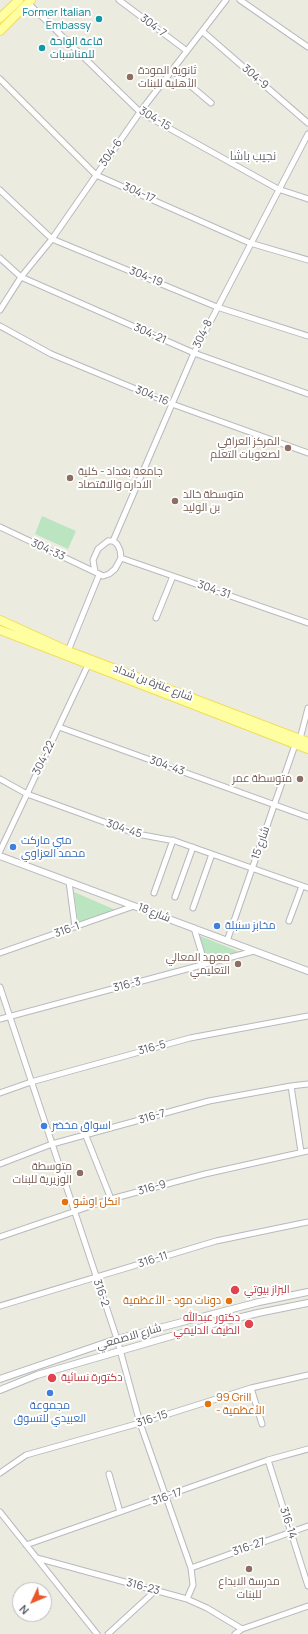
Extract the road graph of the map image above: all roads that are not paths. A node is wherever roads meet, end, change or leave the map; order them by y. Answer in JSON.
{"nodes":[{"id":1,"x":19,"y":0,"type":"edge"},
{"id":2,"x":119,"y":0,"type":"edge"},
{"id":3,"x":226,"y":0,"type":"edge"},
{"id":4,"x":240,"y":0,"type":"edge"},
{"id":5,"x":30,"y":2,"type":"edge"},
{"id":6,"x":0,"y":18,"type":"edge"},
{"id":7,"x":0,"y":31,"type":"edge"},
{"id":8,"x":202,"y":31,"type":"junction"},
{"id":9,"x":308,"y":47,"type":"edge"},
{"id":10,"x":187,"y":52,"type":"junction"},
{"id":11,"x":172,"y":70,"type":"junction"},
{"id":12,"x":0,"y":79,"type":"edge"},
{"id":13,"x":211,"y":103,"type":"dead end"},
{"id":14,"x":140,"y":112,"type":"junction"},
{"id":15,"x":308,"y":123,"type":"edge"},
{"id":16,"x":308,"y":134,"type":"edge"},
{"id":17,"x":96,"y":174,"type":"junction"},
{"id":18,"x":278,"y":189,"type":"junction"},
{"id":19,"x":0,"y":190,"type":"edge"},
{"id":20,"x":308,"y":199,"type":"edge"},
{"id":21,"x":52,"y":239,"type":"junction"},
{"id":22,"x":250,"y":243,"type":"junction"},
{"id":23,"x":0,"y":258,"type":"edge"},
{"id":24,"x":308,"y":260,"type":"edge"},
{"id":25,"x":21,"y":277,"type":"junction"},
{"id":26,"x":217,"y":307,"type":"junction"},
{"id":27,"x":0,"y":310,"type":"edge"},
{"id":28,"x":0,"y":326,"type":"edge"},
{"id":29,"x":308,"y":336,"type":"edge"},
{"id":30,"x":194,"y":353,"type":"junction"},
{"id":31,"x":308,"y":394,"type":"edge"},
{"id":32,"x":172,"y":404,"type":"junction"},
{"id":33,"x":308,"y":454,"type":"edge"},
{"id":34,"x":0,"y":527,"type":"edge"},
{"id":35,"x":113,"y":541,"type":"junction"},
{"id":36,"x":121,"y":558,"type":"junction"},
{"id":37,"x":97,"y":574,"type":"junction"},
{"id":38,"x":173,"y":576,"type":"junction"},
{"id":39,"x":156,"y":618,"type":"dead end"},
{"id":40,"x":0,"y":620,"type":"edge"},
{"id":41,"x":308,"y":623,"type":"edge"},
{"id":42,"x":0,"y":630,"type":"edge"},
{"id":43,"x":68,"y":651,"type":"junction"},
{"id":44,"x":88,"y":665,"type":"junction"},
{"id":45,"x":308,"y":708,"type":"edge"},
{"id":46,"x":59,"y":727,"type":"junction"},
{"id":47,"x":301,"y":742,"type":"edge"},
{"id":48,"x":308,"y":749,"type":"edge"},
{"id":49,"x":0,"y":779,"type":"edge"},
{"id":50,"x":27,"y":794,"type":"junction"},
{"id":51,"x":274,"y":805,"type":"junction"},
{"id":52,"x":308,"y":817,"type":"edge"},
{"id":53,"x":173,"y":840,"type":"junction"},
{"id":54,"x":193,"y":847,"type":"junction"},
{"id":55,"x":0,"y":850,"type":"edge"},
{"id":56,"x":212,"y":854,"type":"junction"},
{"id":57,"x":0,"y":856,"type":"edge"},
{"id":58,"x":253,"y":868,"type":"junction"},
{"id":59,"x":69,"y":882,"type":"junction"},
{"id":60,"x":302,"y":886,"type":"junction"},
{"id":61,"x":308,"y":888,"type":"edge"},
{"id":62,"x":154,"y":893,"type":"dead end"},
{"id":63,"x":175,"y":897,"type":"dead end"},
{"id":64,"x":134,"y":906,"type":"junction"},
{"id":65,"x":193,"y":908,"type":"dead end"},
{"id":66,"x":289,"y":921,"type":"dead end"},
{"id":67,"x":75,"y":927,"type":"junction"},
{"id":68,"x":194,"y":928,"type":"junction"},
{"id":69,"x":227,"y":941,"type":"junction"},
{"id":70,"x":254,"y":951,"type":"junction"},
{"id":71,"x":0,"y":953,"type":"edge"},
{"id":72,"x":205,"y":964,"type":"junction"},
{"id":73,"x":308,"y":971,"type":"edge"},
{"id":74,"x":0,"y":987,"type":"edge"},
{"id":75,"x":10,"y":1016,"type":"junction"},
{"id":76,"x":308,"y":1016,"type":"edge"},
{"id":77,"x":0,"y":1019,"type":"edge"},
{"id":78,"x":31,"y":1082,"type":"junction"},
{"id":79,"x":308,"y":1084,"type":"edge"},
{"id":80,"x":291,"y":1086,"type":"junction"},
{"id":81,"x":0,"y":1093,"type":"edge"},
{"id":82,"x":86,"y":1136,"type":"junction"},
{"id":83,"x":52,"y":1144,"type":"junction"},
{"id":84,"x":308,"y":1151,"type":"edge"},
{"id":85,"x":301,"y":1152,"type":"junction"},
{"id":86,"x":0,"y":1164,"type":"edge"},
{"id":87,"x":111,"y":1199,"type":"junction"},
{"id":88,"x":74,"y":1211,"type":"junction"},
{"id":89,"x":308,"y":1222,"type":"edge"},
{"id":90,"x":0,"y":1236,"type":"edge"},
{"id":91,"x":95,"y":1277,"type":"junction"},
{"id":92,"x":308,"y":1292,"type":"edge"},
{"id":93,"x":308,"y":1303,"type":"edge"},
{"id":94,"x":0,"y":1306,"type":"edge"},
{"id":95,"x":117,"y":1339,"type":"junction"},
{"id":96,"x":120,"y":1351,"type":"junction"},
{"id":97,"x":308,"y":1375,"type":"edge"},
{"id":98,"x":0,"y":1379,"type":"edge"},
{"id":99,"x":251,"y":1388,"type":"junction"},
{"id":100,"x":0,"y":1390,"type":"edge"},
{"id":101,"x":140,"y":1423,"type":"junction"},
{"id":102,"x":262,"y":1424,"type":"dead end"},
{"id":103,"x":308,"y":1449,"type":"edge"},
{"id":104,"x":268,"y":1460,"type":"junction"},
{"id":105,"x":0,"y":1473,"type":"edge"},
{"id":106,"x":109,"y":1474,"type":"dead end"},
{"id":107,"x":167,"y":1497,"type":"junction"},
{"id":108,"x":0,"y":1512,"type":"edge"},
{"id":109,"x":120,"y":1512,"type":"junction"},
{"id":110,"x":308,"y":1526,"type":"edge"},
{"id":111,"x":291,"y":1532,"type":"junction"},
{"id":112,"x":26,"y":1545,"type":"junction"},
{"id":113,"x":37,"y":1558,"type":"junction"},
{"id":114,"x":191,"y":1568,"type":"junction"},
{"id":115,"x":308,"y":1586,"type":"edge"},
{"id":116,"x":156,"y":1590,"type":"junction"},
{"id":117,"x":187,"y":1599,"type":"junction"},
{"id":118,"x":308,"y":1606,"type":"edge"},
{"id":119,"x":242,"y":1629,"type":"junction"},
{"id":120,"x":97,"y":1634,"type":"edge"},
{"id":121,"x":108,"y":1634,"type":"edge"},
{"id":122,"x":235,"y":1634,"type":"edge"}],
"edges":[{"from":1,"to":6,"type":"main road"},
{"from":2,"to":10,"type":"street","name":"304-7"},
{"from":3,"to":8,"type":"street","name":"304-6"},
{"from":4,"to":9,"type":"street"},
{"from":5,"to":7,"type":"main road"},
{"from":5,"to":14,"type":"street","name":"304-15"},
{"from":8,"to":10,"type":"street","name":"304-6"},
{"from":8,"to":15,"type":"street","name":"304-9"},
{"from":10,"to":11,"type":"street","name":"304-6"},
{"from":11,"to":13,"type":"street"},
{"from":11,"to":14,"type":"street","name":"304-6"},
{"from":12,"to":17,"type":"street","name":"304-17"},
{"from":14,"to":17,"type":"street","name":"304-6"},
{"from":14,"to":18,"type":"street","name":"304-15"},
{"from":16,"to":18,"type":"street","name":"304-8"},
{"from":17,"to":21,"type":"street","name":"304-6"},
{"from":17,"to":22,"type":"street","name":"304-17"},
{"from":18,"to":20,"type":"street","name":"304-15"},
{"from":18,"to":22,"type":"street","name":"304-8"},
{"from":19,"to":21,"type":"street","name":"304-19"},
{"from":21,"to":25,"type":"street","name":"304-6"},
{"from":21,"to":26,"type":"street","name":"304-19"},
{"from":22,"to":24,"type":"street","name":"304-17"},
{"from":22,"to":26,"type":"street","name":"304-8"},
{"from":23,"to":25,"type":"street","name":"304-21"},
{"from":25,"to":27,"type":"street","name":"304-6"},
{"from":25,"to":30,"type":"street","name":"304-21"},
{"from":26,"to":29,"type":"street","name":"304-19"},
{"from":26,"to":30,"type":"street","name":"304-8"},
{"from":28,"to":32,"type":"street","name":"304-16"},
{"from":30,"to":31,"type":"street","name":"304-21"},
{"from":30,"to":32,"type":"street","name":"304-8"},
{"from":32,"to":33,"type":"street","name":"304-16"},
{"from":32,"to":35,"type":"street","name":"304-8"},
{"from":34,"to":37,"type":"street","name":"304-33"},
{"from":35,"to":36,"type":"street"},
{"from":35,"to":37,"type":"street"},
{"from":36,"to":37,"type":"street"},
{"from":36,"to":38,"type":"street","name":"304-31"},
{"from":37,"to":43,"type":"street"},
{"from":38,"to":39,"type":"street"},
{"from":38,"to":41,"type":"street","name":"304-31"},
{"from":40,"to":43,"type":"main road","name":"شارع عنترة بن شداد"},
{"from":42,"to":44,"type":"main road","name":"شارع عنترة بن شداد"},
{"from":43,"to":47,"type":"main road","name":"شارع عنترة بن شداد"},
{"from":44,"to":46,"type":"street","name":"304-22"},
{"from":44,"to":47,"type":"main road","name":"شارع عنترة بن شداد"},
{"from":45,"to":47,"type":"street","name":"شارع 15"},
{"from":46,"to":50,"type":"street","name":"304-22"},
{"from":46,"to":51,"type":"street","name":"304-43"},
{"from":47,"to":48,"type":"main road","name":"شارع عنترة بن شداد"},
{"from":47,"to":51,"type":"street","name":"شارع 15"},
{"from":49,"to":50,"type":"street","name":"304-45"},
{"from":50,"to":53,"type":"street","name":"304-45"},
{"from":50,"to":55,"type":"street","name":"304-22"},
{"from":51,"to":52,"type":"street","name":"304-43"},
{"from":51,"to":58,"type":"street","name":"شارع 15"},
{"from":53,"to":54,"type":"street","name":"304-45"},
{"from":53,"to":62,"type":"street"},
{"from":54,"to":56,"type":"street","name":"304-45"},
{"from":54,"to":63,"type":"street"},
{"from":56,"to":58,"type":"street","name":"304-45"},
{"from":56,"to":65,"type":"street"},
{"from":57,"to":59,"type":"street","name":"شارع 18"},
{"from":58,"to":60,"type":"street","name":"304-45"},
{"from":58,"to":69,"type":"street","name":"شارع 15"},
{"from":59,"to":64,"type":"street","name":"شارع 18"},
{"from":59,"to":67,"type":"street"},
{"from":60,"to":61,"type":"street","name":"304-45"},
{"from":60,"to":66,"type":"street"},
{"from":64,"to":67,"type":"street","name":"316-1"},
{"from":64,"to":68,"type":"street","name":"شارع 18"},
{"from":67,"to":71,"type":"street","name":"316-1"},
{"from":68,"to":69,"type":"street","name":"شارع 18"},
{"from":68,"to":72,"type":"street"},
{"from":69,"to":70,"type":"street","name":"شارع 18"},
{"from":70,"to":72,"type":"street","name":"316-3"},
{"from":70,"to":73,"type":"street","name":"شارع 18"},
{"from":72,"to":75,"type":"street","name":"316-3"},
{"from":74,"to":75,"type":"street","name":"316-2"},
{"from":75,"to":77,"type":"street","name":"316-3"},
{"from":75,"to":78,"type":"street","name":"316-2"},
{"from":76,"to":78,"type":"street","name":"316-5"},
{"from":78,"to":81,"type":"street","name":"316-5"},
{"from":78,"to":83,"type":"street","name":"316-2"},
{"from":79,"to":80,"type":"street","name":"316-7"},
{"from":80,"to":82,"type":"street","name":"316-7"},
{"from":80,"to":85,"type":"street"},
{"from":82,"to":83,"type":"street","name":"316-7"},
{"from":82,"to":87,"type":"street"},
{"from":83,"to":86,"type":"street","name":"316-7"},
{"from":83,"to":88,"type":"street","name":"316-2"},
{"from":84,"to":85,"type":"street","name":"316-9"},
{"from":85,"to":87,"type":"street","name":"316-9"},
{"from":87,"to":88,"type":"street","name":"316-9"},
{"from":88,"to":90,"type":"street","name":"316-9"},
{"from":88,"to":91,"type":"street","name":"316-2"},
{"from":89,"to":91,"type":"street","name":"316-11"},
{"from":91,"to":94,"type":"street","name":"316-11"},
{"from":91,"to":95,"type":"street","name":"316-2"},
{"from":92,"to":95,"type":"street","name":"شارع الاصمعي"},
{"from":93,"to":96,"type":"street","name":"شارع الاصمعي"},
{"from":95,"to":96,"type":"street","name":"316-2"},
{"from":95,"to":98,"type":"street","name":"شارع الاصمعي"},
{"from":96,"to":100,"type":"street","name":"شارع الاصمعي"},
{"from":96,"to":101,"type":"street","name":"316-2"},
{"from":97,"to":99,"type":"street","name":"316-15"},
{"from":99,"to":101,"type":"street","name":"316-15"},
{"from":99,"to":102,"type":"street"},
{"from":101,"to":105,"type":"street","name":"316-15"},
{"from":101,"to":107,"type":"street","name":"316-2"},
{"from":103,"to":104,"type":"street","name":"316-17"},
{"from":104,"to":107,"type":"street","name":"316-17"},
{"from":104,"to":111,"type":"street","name":"316-14"},
{"from":106,"to":109,"type":"street"},
{"from":107,"to":109,"type":"street","name":"316-17"},
{"from":107,"to":114,"type":"street","name":"316-2"},
{"from":108,"to":112,"type":"street"},
{"from":109,"to":112,"type":"street","name":"316-17"},
{"from":110,"to":111,"type":"street","name":"316-27"},
{"from":111,"to":114,"type":"street","name":"316-27"},
{"from":111,"to":115,"type":"street","name":"316-14"},
{"from":112,"to":113,"type":"street"},
{"from":113,"to":116,"type":"street","name":"316-23"},
{"from":113,"to":120,"type":"street"},
{"from":114,"to":117,"type":"street","name":"316-2"},
{"from":116,"to":117,"type":"street","name":"316-23"},
{"from":116,"to":121,"type":"street"},
{"from":117,"to":119,"type":"street","name":"316-23"},
{"from":118,"to":119,"type":"street"},
{"from":119,"to":122,"type":"street"}]}
